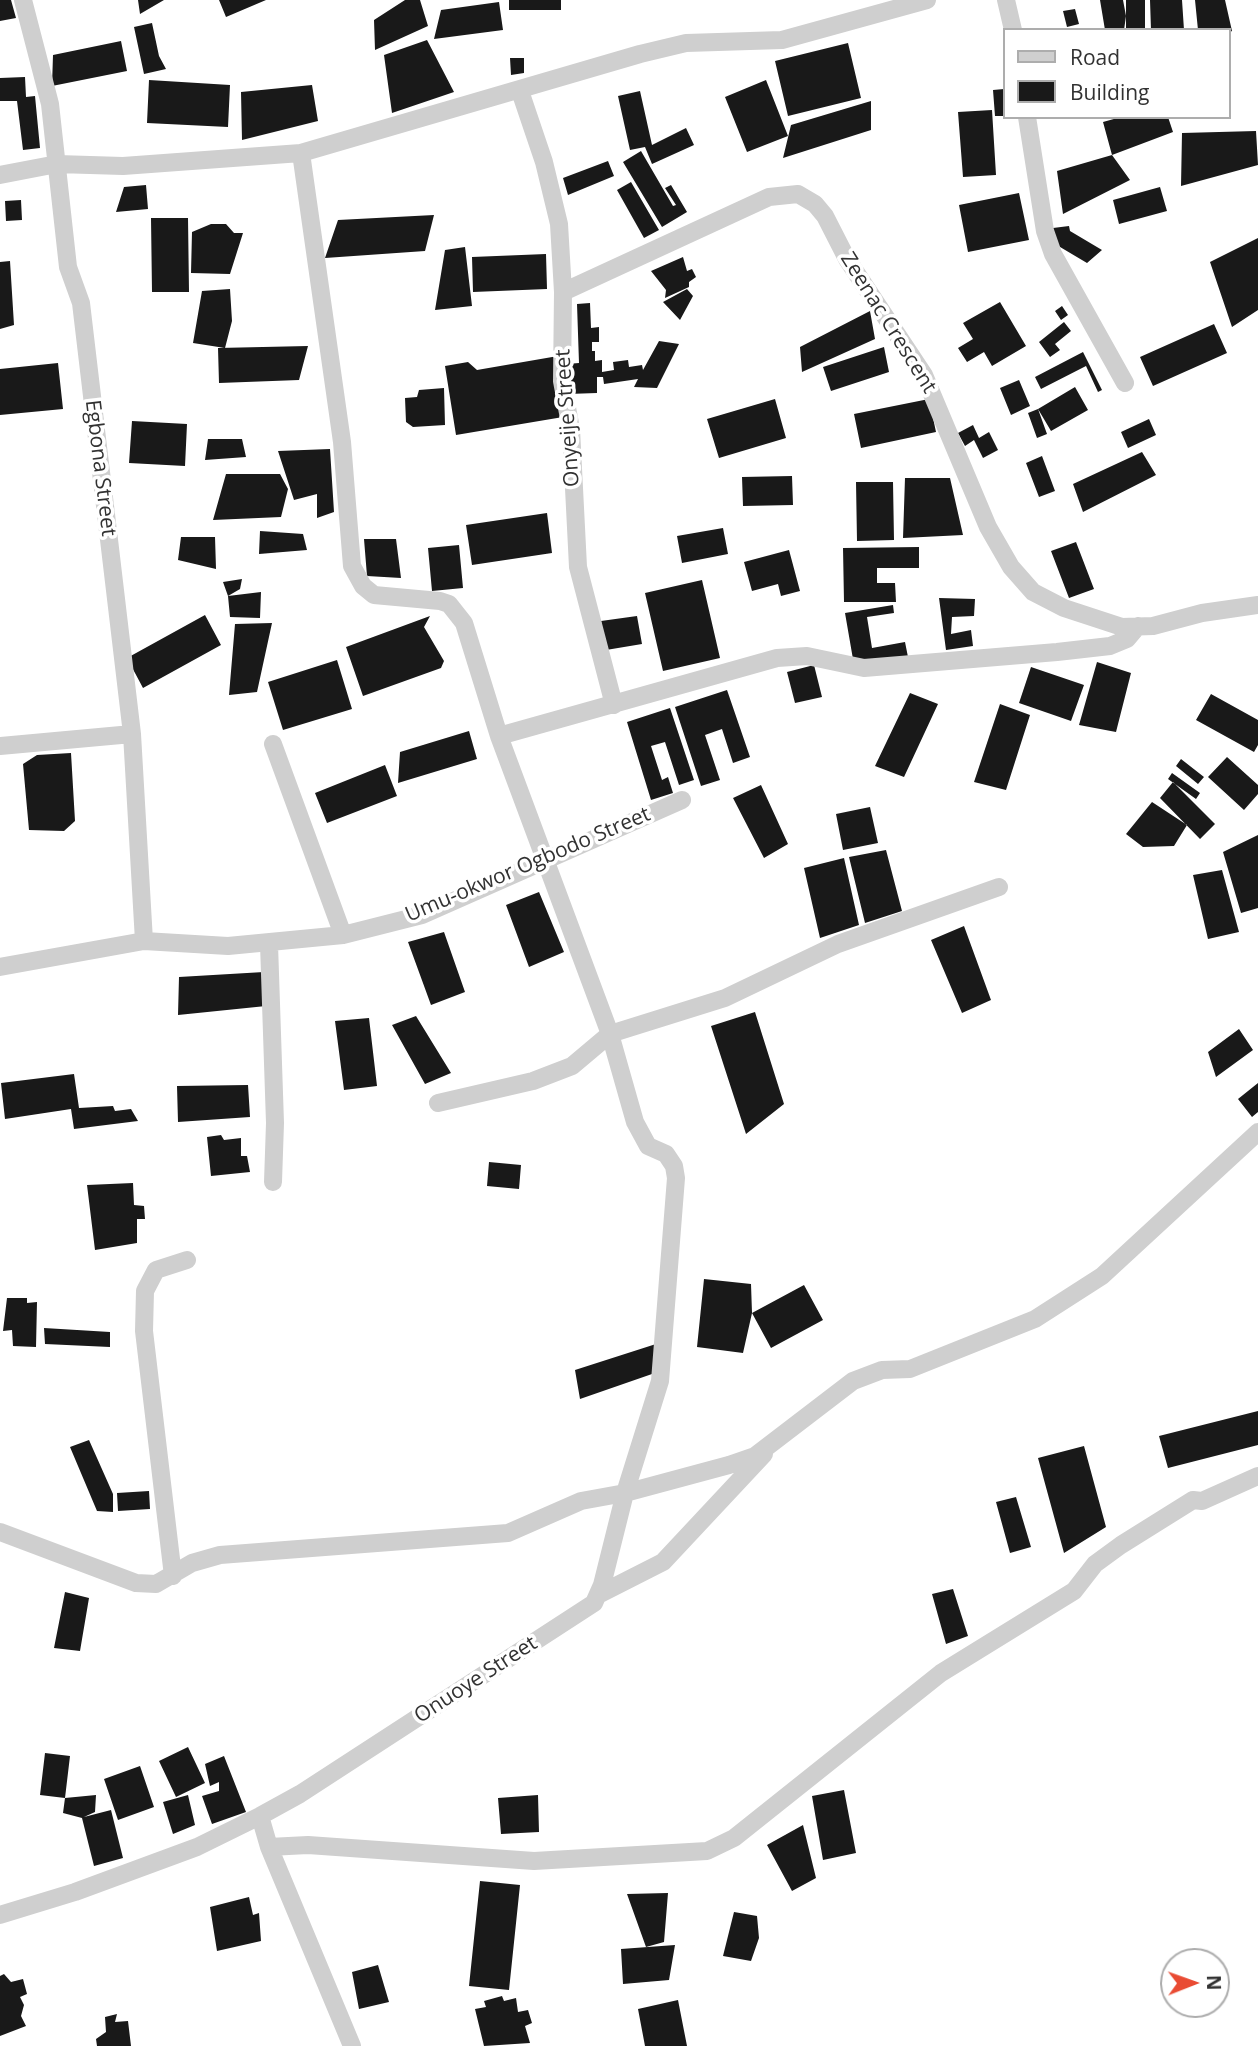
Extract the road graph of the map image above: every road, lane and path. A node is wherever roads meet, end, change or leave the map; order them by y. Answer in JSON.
{"nodes":[{"id":1,"x":23,"y":0,"type":"edge"},
{"id":2,"x":927,"y":0,"type":"edge"},
{"id":3,"x":1006,"y":0,"type":"edge"},
{"id":4,"x":1013,"y":28,"type":"edge"},
{"id":5,"x":520,"y":91,"type":"junction"},
{"id":6,"x":1027,"y":119,"type":"edge"},
{"id":7,"x":301,"y":153,"type":"junction"},
{"id":8,"x":57,"y":164,"type":"junction"},
{"id":9,"x":0,"y":175,"type":"edge"},
{"id":10,"x":563,"y":292,"type":"junction"},
{"id":11,"x":1125,"y":383,"type":"dead end"},
{"id":12,"x":1258,"y":605,"type":"edge"},
{"id":13,"x":1138,"y":626,"type":"junction"},
{"id":14,"x":614,"y":705,"type":"junction"},
{"id":15,"x":132,"y":734,"type":"junction"},
{"id":16,"x":499,"y":736,"type":"junction"},
{"id":17,"x":273,"y":744,"type":"dead end"},
{"id":18,"x":0,"y":746,"type":"edge"},
{"id":19,"x":682,"y":800,"type":"dead end"},
{"id":20,"x":544,"y":858,"type":"junction"},
{"id":21,"x":999,"y":887,"type":"dead end"},
{"id":22,"x":343,"y":936,"type":"junction"},
{"id":23,"x":144,"y":941,"type":"junction"},
{"id":24,"x":269,"y":944,"type":"junction"},
{"id":25,"x":0,"y":967,"type":"edge"},
{"id":26,"x":610,"y":1034,"type":"junction"},
{"id":27,"x":438,"y":1103,"type":"dead end"},
{"id":28,"x":1258,"y":1132,"type":"edge"},
{"id":29,"x":272,"y":1182,"type":"dead end"},
{"id":30,"x":187,"y":1261,"type":"dead end"},
{"id":31,"x":785,"y":1431,"type":"junction"},
{"id":32,"x":1258,"y":1476,"type":"edge"},
{"id":33,"x":625,"y":1493,"type":"junction"},
{"id":34,"x":0,"y":1532,"type":"edge"},
{"id":35,"x":173,"y":1576,"type":"junction"},
{"id":36,"x":598,"y":1595,"type":"junction"},
{"id":37,"x":260,"y":1816,"type":"junction"},
{"id":38,"x":270,"y":1847,"type":"junction"},
{"id":39,"x":0,"y":1915,"type":"edge"},
{"id":40,"x":352,"y":2046,"type":"edge"}],
"edges":[{"from":1,"to":8,"type":"street","name":"Egbona Street"},
{"from":2,"to":5,"type":"street"},
{"from":3,"to":4,"type":"street"},
{"from":5,"to":7,"type":"street"},
{"from":5,"to":10,"type":"street","name":"Onyeije Street"},
{"from":6,"to":11,"type":"street"},
{"from":7,"to":8,"type":"street"},
{"from":7,"to":16,"type":"street"},
{"from":8,"to":9,"type":"street"},
{"from":8,"to":15,"type":"street","name":"Egbona Street"},
{"from":10,"to":13,"type":"street","name":"Zeenac Crescent"},
{"from":10,"to":14,"type":"street","name":"Onyeije Street"},
{"from":12,"to":13,"type":"street","name":"Zeenac Crescent"},
{"from":13,"to":14,"type":"street"},
{"from":14,"to":16,"type":"street"},
{"from":15,"to":18,"type":"street"},
{"from":15,"to":23,"type":"street","name":"Egbona Street"},
{"from":16,"to":20,"type":"street"},
{"from":17,"to":22,"type":"street"},
{"from":19,"to":20,"type":"street","name":"Umu-okwor Ogbodo Street"},
{"from":20,"to":22,"type":"street","name":"Umu-okwor Ogbodo Street"},
{"from":20,"to":26,"type":"street"},
{"from":21,"to":26,"type":"street"},
{"from":22,"to":24,"type":"street","name":"Umu-okwor Ogbodo Street"},
{"from":23,"to":24,"type":"street","name":"Umu-okwor Ogbodo Street"},
{"from":23,"to":25,"type":"street","name":"Umu-okwor Ogbodo Street"},
{"from":24,"to":29,"type":"street"},
{"from":26,"to":27,"type":"street"},
{"from":26,"to":33,"type":"street"},
{"from":28,"to":31,"type":"street"},
{"from":30,"to":35,"type":"street"},
{"from":31,"to":33,"type":"street"},
{"from":31,"to":36,"type":"street","name":"Onuoye Street"},
{"from":32,"to":38,"type":"street"},
{"from":33,"to":35,"type":"street"},
{"from":33,"to":36,"type":"street"},
{"from":34,"to":35,"type":"street"},
{"from":36,"to":37,"type":"street","name":"Onuoye Street"},
{"from":37,"to":38,"type":"street"},
{"from":37,"to":39,"type":"street","name":"Onuoye Street"},
{"from":38,"to":40,"type":"street"}]}
